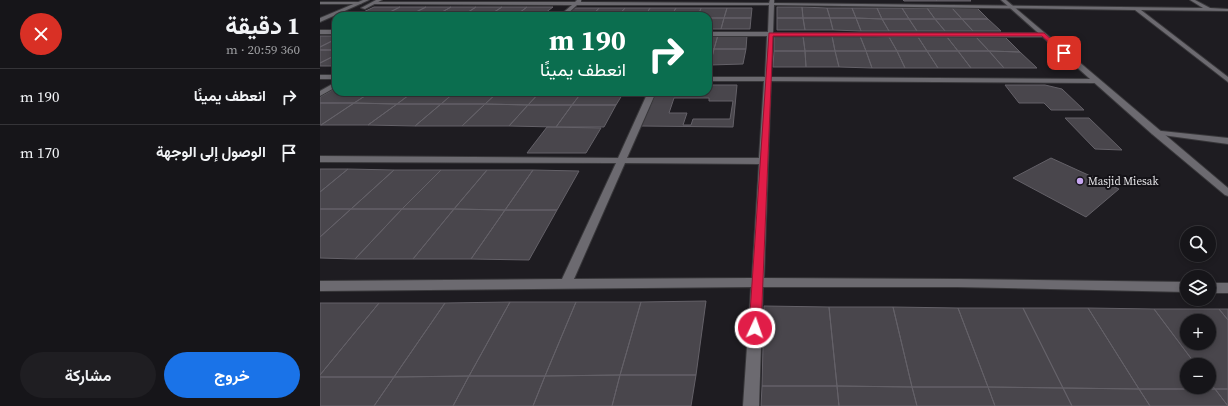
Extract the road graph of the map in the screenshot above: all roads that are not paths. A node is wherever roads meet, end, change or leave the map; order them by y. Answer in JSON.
{"nodes":[{"id":1,"x":367,"y":0,"type":"edge"},
{"id":2,"x":380,"y":0,"type":"edge"},
{"id":3,"x":1003,"y":0,"type":"edge"},
{"id":4,"x":1192,"y":0,"type":"edge"},
{"id":5,"x":578,"y":2,"type":"edge"},
{"id":6,"x":772,"y":2,"type":"edge"},
{"id":7,"x":896,"y":2,"type":"edge"},
{"id":8,"x":320,"y":3,"type":"edge"},
{"id":9,"x":360,"y":3,"type":"junction"},
{"id":10,"x":374,"y":3,"type":"junction"},
{"id":11,"x":1010,"y":6,"type":"junction"},
{"id":12,"x":1134,"y":8,"type":"junction"},
{"id":13,"x":1209,"y":10,"type":"junction"},
{"id":14,"x":1228,"y":10,"type":"edge"},
{"id":15,"x":339,"y":12,"type":"edge"},
{"id":16,"x":353,"y":12,"type":"edge"},
{"id":17,"x":567,"y":12,"type":"edge"},
{"id":18,"x":332,"y":15,"type":"edge"},
{"id":19,"x":320,"y":20,"type":"edge"},
{"id":20,"x":332,"y":22,"type":"edge"},
{"id":21,"x":320,"y":27,"type":"edge"},
{"id":22,"x":320,"y":32,"type":"edge"},
{"id":23,"x":332,"y":32,"type":"edge"},
{"id":24,"x":712,"y":34,"type":"edge"},
{"id":25,"x":770,"y":34,"type":"junction"},
{"id":26,"x":1044,"y":35,"type":"junction"},
{"id":27,"x":1216,"y":70,"type":"junction"},
{"id":28,"x":1228,"y":70,"type":"edge"},
{"id":29,"x":320,"y":77,"type":"edge"},
{"id":30,"x":332,"y":77,"type":"edge"},
{"id":31,"x":712,"y":78,"type":"edge"},
{"id":32,"x":768,"y":78,"type":"junction"},
{"id":33,"x":1228,"y":80,"type":"edge"},
{"id":34,"x":1095,"y":81,"type":"junction"},
{"id":35,"x":332,"y":86,"type":"edge"},
{"id":36,"x":320,"y":94,"type":"edge"},
{"id":37,"x":650,"y":96,"type":"edge"},
{"id":38,"x":1154,"y":132,"type":"junction"},
{"id":39,"x":1228,"y":141,"type":"edge"},
{"id":40,"x":320,"y":159,"type":"edge"},
{"id":41,"x":620,"y":161,"type":"junction"},
{"id":42,"x":764,"y":161,"type":"junction"},
{"id":43,"x":1228,"y":193,"type":"edge"},
{"id":44,"x":757,"y":282,"type":"junction"},
{"id":45,"x":566,"y":284,"type":"junction"},
{"id":46,"x":320,"y":286,"type":"edge"},
{"id":47,"x":1180,"y":287,"type":"edge"},
{"id":48,"x":1216,"y":288,"type":"edge"},
{"id":49,"x":1228,"y":288,"type":"edge"},
{"id":50,"x":752,"y":406,"type":"edge"}],
"edges":[{"from":1,"to":9,"type":"street"},
{"from":2,"to":10,"type":"street"},
{"from":3,"to":11,"type":"street"},
{"from":4,"to":13,"type":"street"},
{"from":5,"to":6,"type":"street"},
{"from":5,"to":10,"type":"street"},
{"from":5,"to":17,"type":"street"},
{"from":6,"to":7,"type":"street"},
{"from":6,"to":25,"type":"street"},
{"from":7,"to":11,"type":"street"},
{"from":8,"to":9,"type":"street"},
{"from":9,"to":15,"type":"street"},
{"from":10,"to":16,"type":"street"},
{"from":11,"to":12,"type":"street"},
{"from":11,"to":26,"type":"street"},
{"from":12,"to":13,"type":"street"},
{"from":12,"to":27,"type":"street"},
{"from":13,"to":14,"type":"street"},
{"from":18,"to":19,"type":"street"},
{"from":20,"to":21,"type":"street"},
{"from":22,"to":23,"type":"street"},
{"from":24,"to":25,"type":"street"},
{"from":25,"to":26,"type":"street"},
{"from":25,"to":32,"type":"street"},
{"from":26,"to":34,"type":"street"},
{"from":27,"to":28,"type":"street"},
{"from":27,"to":33,"type":"street"},
{"from":29,"to":30,"type":"street"},
{"from":31,"to":32,"type":"street"},
{"from":32,"to":34,"type":"street"},
{"from":32,"to":42,"type":"street"},
{"from":34,"to":38,"type":"street"},
{"from":35,"to":36,"type":"street"},
{"from":37,"to":41,"type":"street"},
{"from":38,"to":39,"type":"street"},
{"from":38,"to":43,"type":"street"},
{"from":40,"to":41,"type":"street"},
{"from":41,"to":42,"type":"street"},
{"from":41,"to":45,"type":"street"},
{"from":42,"to":44,"type":"street"},
{"from":44,"to":45,"type":"street"},
{"from":44,"to":47,"type":"street"},
{"from":44,"to":50,"type":"street"},
{"from":45,"to":46,"type":"street"},
{"from":48,"to":49,"type":"street"}]}
